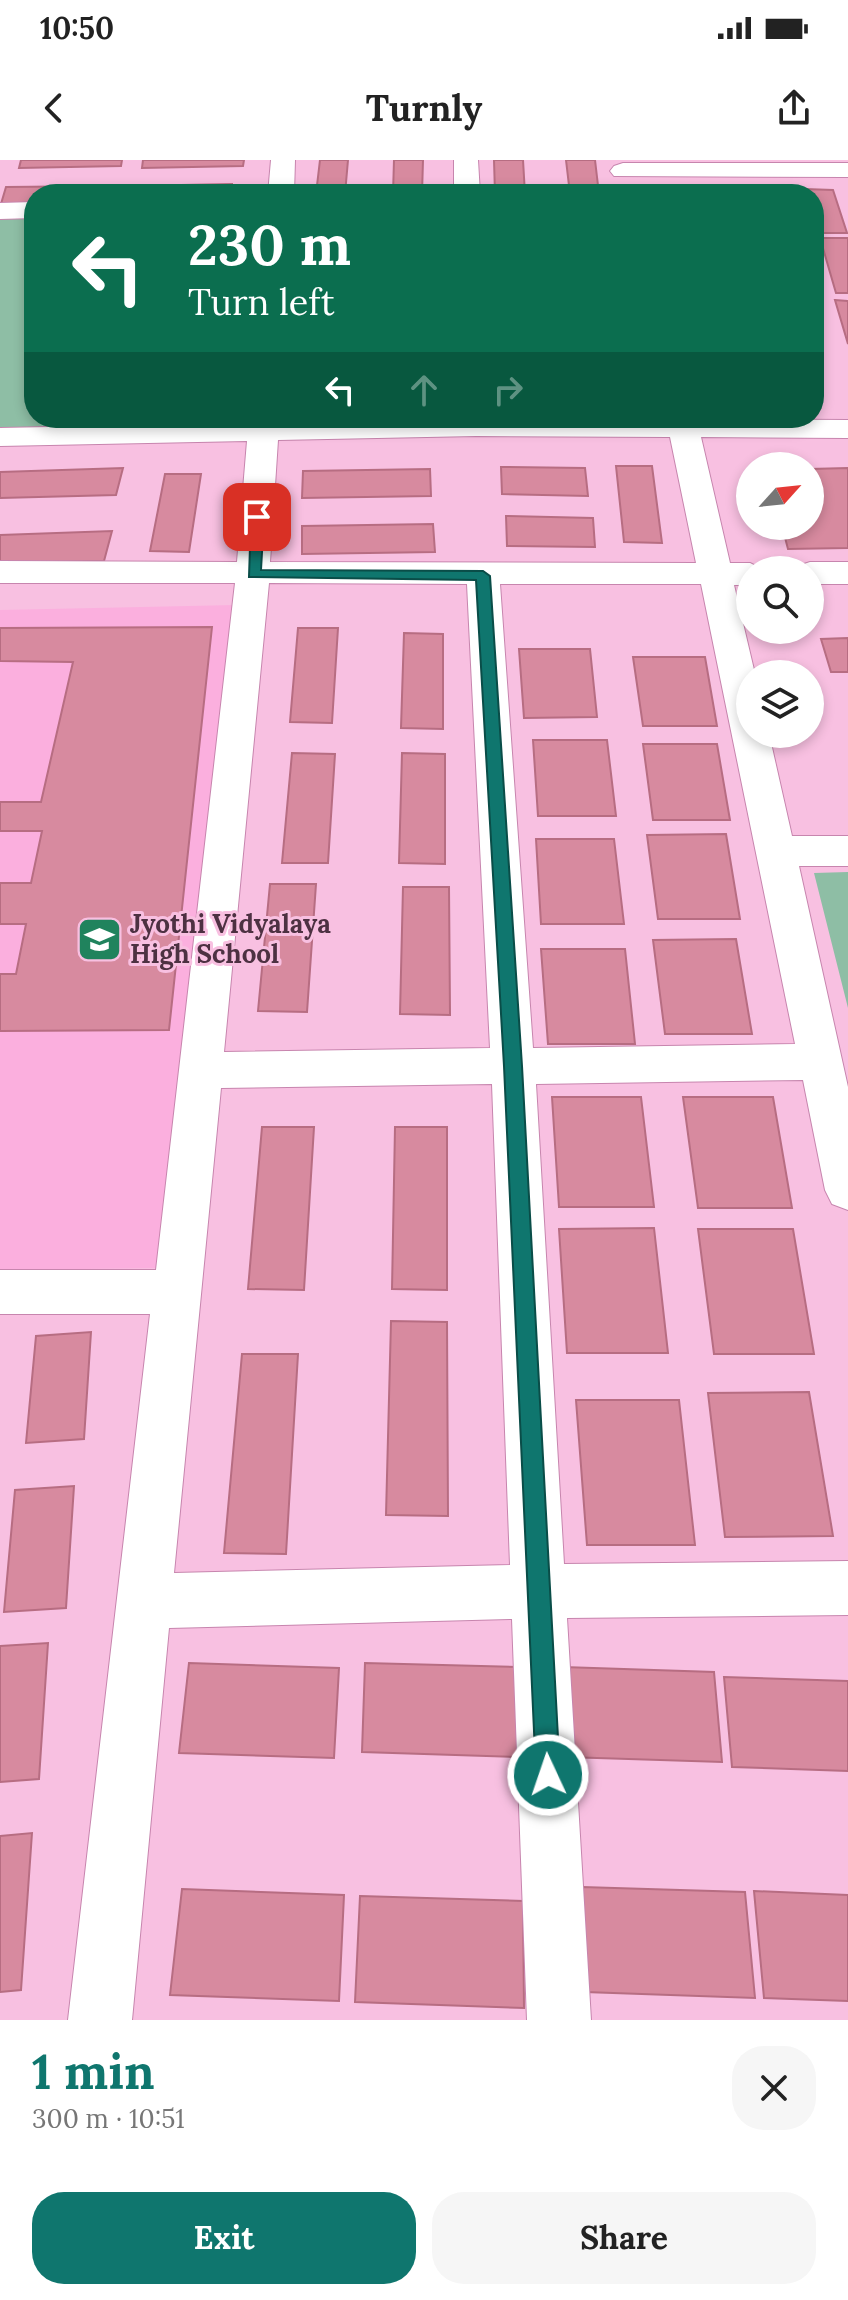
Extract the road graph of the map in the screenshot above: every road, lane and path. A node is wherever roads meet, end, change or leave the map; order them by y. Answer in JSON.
{"nodes":[{"id":1,"x":283,"y":160,"type":"edge"},
{"id":2,"x":466,"y":160,"type":"edge"},
{"id":3,"x":848,"y":170,"type":"edge"},
{"id":4,"x":624,"y":175,"type":"edge"},
{"id":5,"x":282,"y":184,"type":"edge"},
{"id":6,"x":467,"y":184,"type":"edge"},
{"id":7,"x":24,"y":210,"type":"edge"},
{"id":8,"x":0,"y":211,"type":"edge"},
{"id":9,"x":183,"y":428,"type":"edge"},
{"id":10,"x":264,"y":428,"type":"edge"},
{"id":11,"x":684,"y":428,"type":"edge"},
{"id":12,"x":820,"y":428,"type":"edge"},
{"id":13,"x":848,"y":429,"type":"edge"},
{"id":14,"x":0,"y":437,"type":"edge"},
{"id":15,"x":0,"y":572,"type":"edge"},
{"id":16,"x":824,"y":573,"type":"edge"},
{"id":17,"x":848,"y":573,"type":"edge"},
{"id":18,"x":253,"y":574,"type":"junction"},
{"id":19,"x":734,"y":574,"type":"edge"},
{"id":20,"x":483,"y":576,"type":"junction"},
{"id":21,"x":743,"y":660,"type":"edge"},
{"id":22,"x":753,"y":748,"type":"edge"},
{"id":23,"x":775,"y":851,"type":"junction"},
{"id":24,"x":848,"y":851,"type":"edge"},
{"id":25,"x":821,"y":1062,"type":"junction"},
{"id":26,"x":513,"y":1066,"type":"junction"},
{"id":27,"x":202,"y":1070,"type":"junction"},
{"id":28,"x":848,"y":1190,"type":"edge"},
{"id":29,"x":0,"y":1292,"type":"edge"},
{"id":30,"x":179,"y":1292,"type":"junction"},
{"id":31,"x":848,"y":1588,"type":"edge"},
{"id":32,"x":539,"y":1591,"type":"junction"},
{"id":33,"x":146,"y":1601,"type":"junction"},
{"id":34,"x":100,"y":2020,"type":"edge"},
{"id":35,"x":559,"y":2020,"type":"edge"}],
"edges":[{"from":1,"to":5,"type":"street"},
{"from":2,"to":6,"type":"street"},
{"from":3,"to":4,"type":"street"},
{"from":7,"to":8,"type":"street"},
{"from":9,"to":14,"type":"street"},
{"from":10,"to":18,"type":"street"},
{"from":11,"to":19,"type":"street"},
{"from":12,"to":13,"type":"street"},
{"from":15,"to":18,"type":"street"},
{"from":16,"to":17,"type":"street"},
{"from":18,"to":20,"type":"street"},
{"from":18,"to":27,"type":"street"},
{"from":19,"to":20,"type":"street"},
{"from":19,"to":21,"type":"street"},
{"from":20,"to":26,"type":"street"},
{"from":22,"to":23,"type":"street"},
{"from":23,"to":24,"type":"street"},
{"from":23,"to":25,"type":"street"},
{"from":25,"to":26,"type":"street"},
{"from":25,"to":28,"type":"street"},
{"from":26,"to":27,"type":"street"},
{"from":26,"to":32,"type":"street"},
{"from":27,"to":30,"type":"street"},
{"from":29,"to":30,"type":"street"},
{"from":30,"to":33,"type":"street"},
{"from":31,"to":32,"type":"street"},
{"from":32,"to":33,"type":"street"},
{"from":32,"to":35,"type":"street"},
{"from":33,"to":34,"type":"street"}]}
